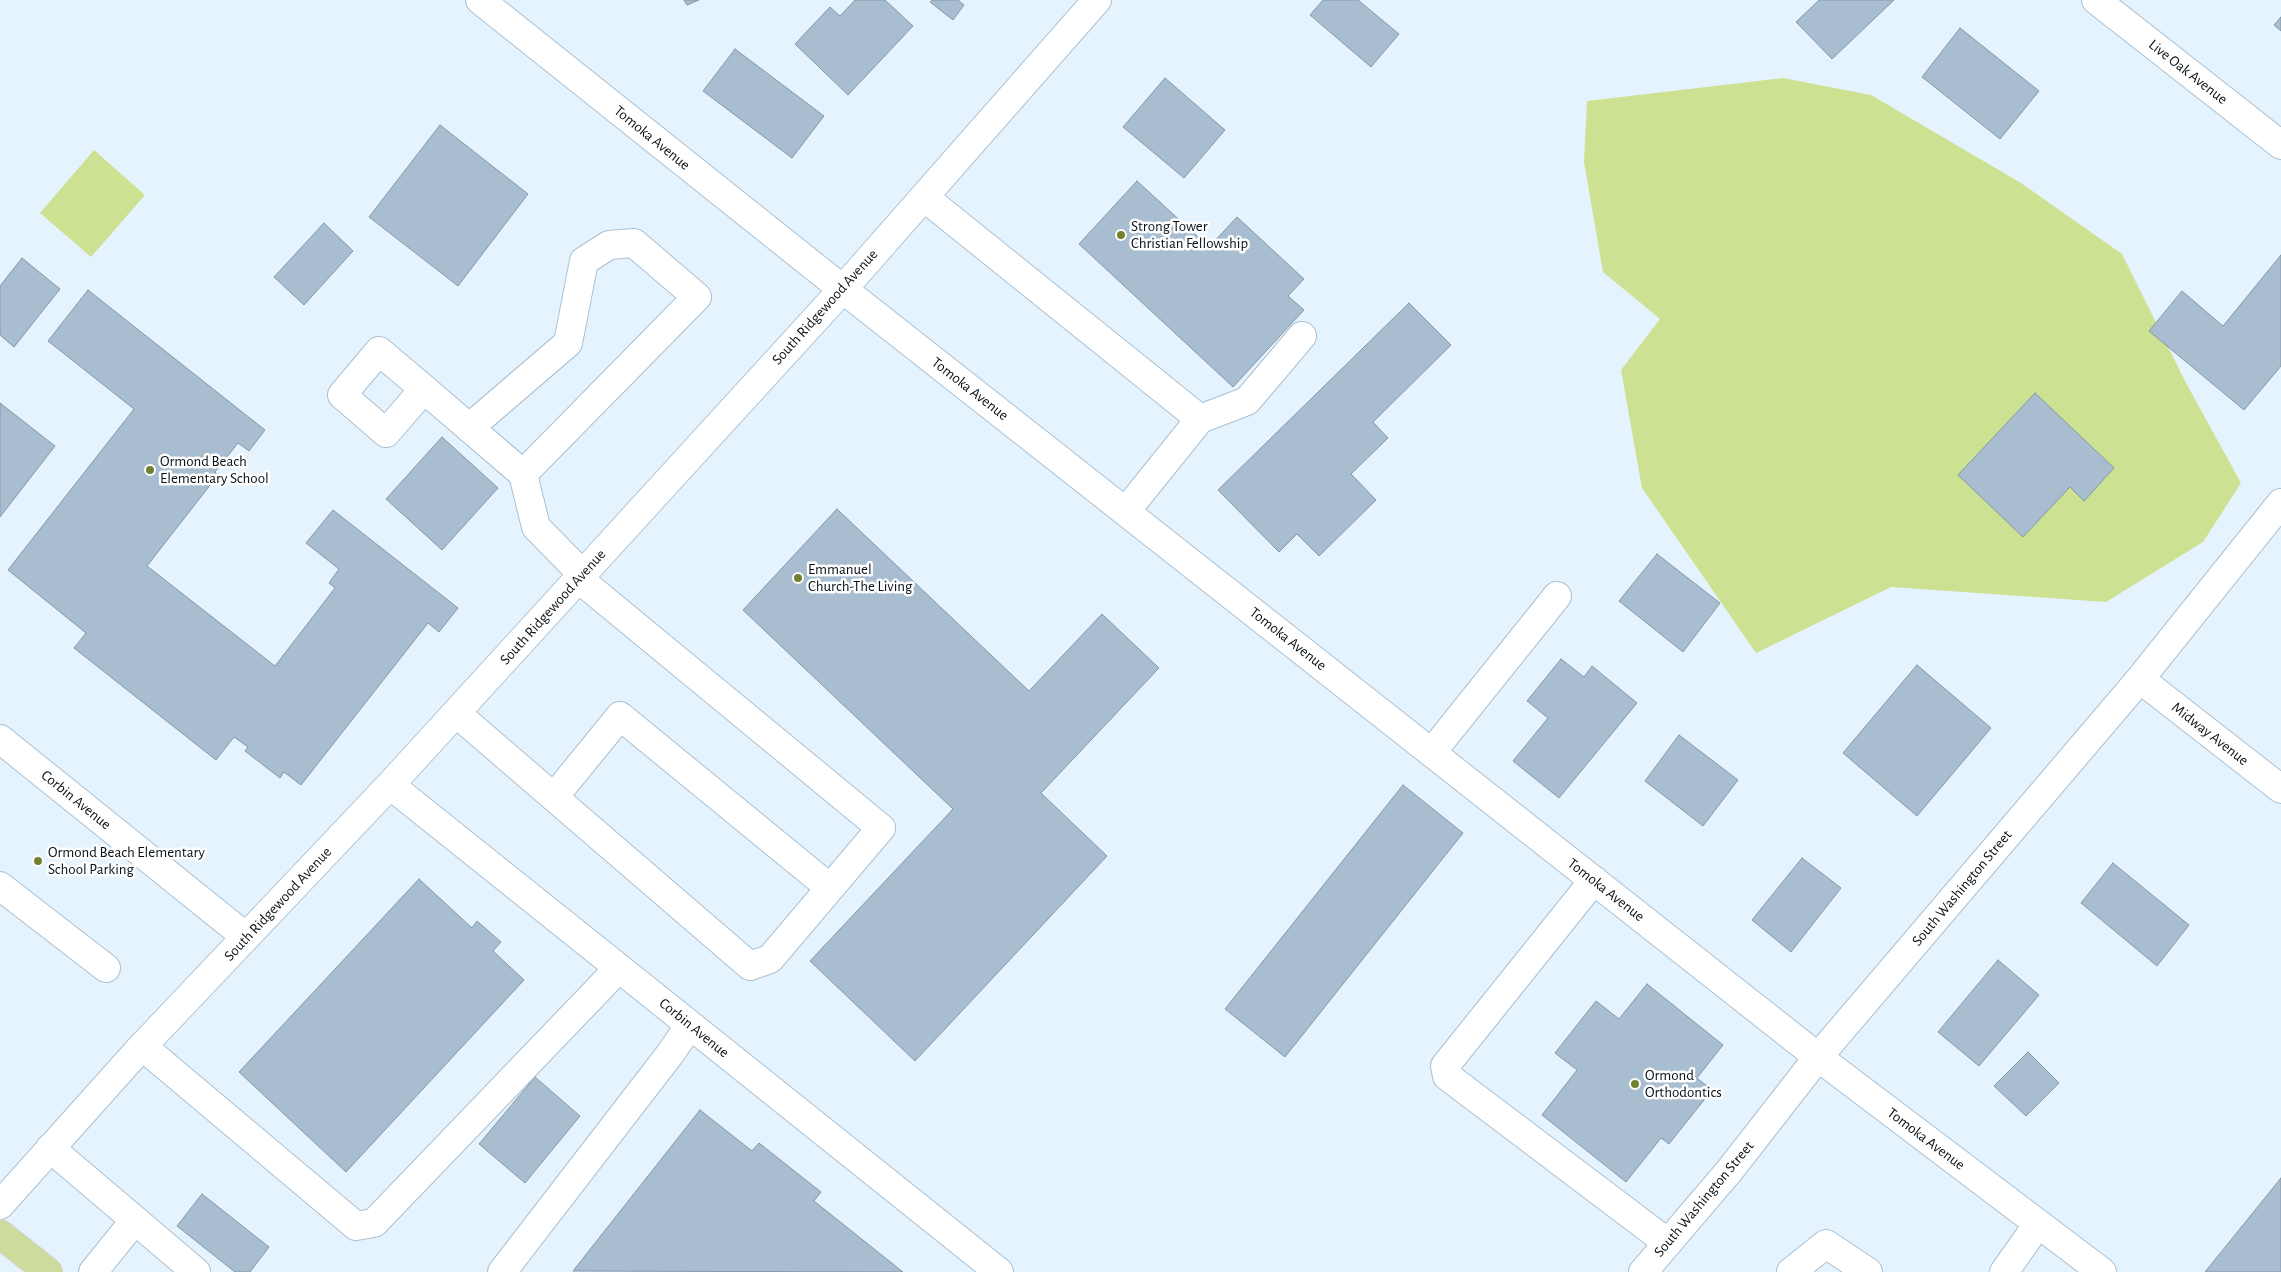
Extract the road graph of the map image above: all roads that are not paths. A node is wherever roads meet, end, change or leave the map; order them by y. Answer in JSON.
{"nodes":[{"id":1,"x":480,"y":0,"type":"edge"},
{"id":2,"x":1097,"y":0,"type":"edge"},
{"id":3,"x":2096,"y":0,"type":"edge"},
{"id":4,"x":2281,"y":145,"type":"edge"},
{"id":5,"x":924,"y":197,"type":"junction"},
{"id":6,"x":843,"y":289,"type":"junction"},
{"id":7,"x":1302,"y":336,"type":"dead end"},
{"id":8,"x":424,"y":388,"type":"dead end"},
{"id":9,"x":1200,"y":419,"type":"junction"},
{"id":10,"x":469,"y":428,"type":"junction"},
{"id":11,"x":523,"y":474,"type":"junction"},
{"id":12,"x":2281,"y":503,"type":"edge"},
{"id":13,"x":1126,"y":511,"type":"junction"},
{"id":14,"x":581,"y":577,"type":"junction"},
{"id":15,"x":1557,"y":596,"type":"dead end"},
{"id":16,"x":2140,"y":679,"type":"junction"},
{"id":17,"x":456,"y":713,"type":"junction"},
{"id":18,"x":0,"y":739,"type":"edge"},
{"id":19,"x":1432,"y":752,"type":"junction"},
{"id":20,"x":390,"y":785,"type":"junction"},
{"id":21,"x":2281,"y":789,"type":"edge"},
{"id":22,"x":554,"y":797,"type":"junction"},
{"id":23,"x":1594,"y":880,"type":"junction"},
{"id":24,"x":0,"y":886,"type":"edge"},
{"id":25,"x":830,"y":888,"type":"junction"},
{"id":26,"x":246,"y":937,"type":"junction"},
{"id":27,"x":106,"y":968,"type":"dead end"},
{"id":28,"x":619,"y":968,"type":"junction"},
{"id":29,"x":690,"y":1025,"type":"junction"},
{"id":30,"x":142,"y":1046,"type":"junction"},
{"id":31,"x":1818,"y":1057,"type":"junction"},
{"id":32,"x":50,"y":1148,"type":"junction"},
{"id":33,"x":0,"y":1206,"type":"edge"},
{"id":34,"x":134,"y":1220,"type":"junction"},
{"id":35,"x":2038,"y":1224,"type":"junction"},
{"id":36,"x":0,"y":1234,"type":"edge"},
{"id":37,"x":1657,"y":1262,"type":"edge"},
{"id":38,"x":48,"y":1272,"type":"edge"},
{"id":39,"x":93,"y":1272,"type":"edge"},
{"id":40,"x":196,"y":1272,"type":"edge"},
{"id":41,"x":502,"y":1272,"type":"edge"},
{"id":42,"x":999,"y":1272,"type":"edge"},
{"id":43,"x":1791,"y":1272,"type":"edge"},
{"id":44,"x":1868,"y":1272,"type":"edge"},
{"id":45,"x":2004,"y":1272,"type":"edge"},
{"id":46,"x":2102,"y":1272,"type":"edge"}],
"edges":[{"from":1,"to":6,"type":"street","name":"Tomoka Avenue"},
{"from":2,"to":5,"type":"street","name":"South Ridgewood Avenue"},
{"from":3,"to":4,"type":"street","name":"Live Oak Avenue"},
{"from":5,"to":6,"type":"street","name":"South Ridgewood Avenue"},
{"from":5,"to":9,"type":"street"},
{"from":6,"to":13,"type":"street","name":"Tomoka Avenue"},
{"from":6,"to":14,"type":"street","name":"South Ridgewood Avenue"},
{"from":7,"to":9,"type":"street"},
{"from":8,"to":10,"type":"street"},
{"from":9,"to":13,"type":"street"},
{"from":10,"to":11,"type":"street"},
{"from":10,"to":11,"type":"street"},
{"from":11,"to":14,"type":"street"},
{"from":12,"to":16,"type":"street","name":"South Washington Street"},
{"from":13,"to":19,"type":"street","name":"Tomoka Avenue"},
{"from":14,"to":17,"type":"street","name":"South Ridgewood Avenue"},
{"from":14,"to":25,"type":"street"},
{"from":15,"to":19,"type":"street"},
{"from":16,"to":21,"type":"street","name":"Midway Avenue"},
{"from":16,"to":31,"type":"street","name":"South Washington Street"},
{"from":17,"to":20,"type":"street","name":"South Ridgewood Avenue"},
{"from":17,"to":22,"type":"street"},
{"from":18,"to":26,"type":"street","name":"Corbin Avenue"},
{"from":19,"to":23,"type":"street","name":"Tomoka Avenue"},
{"from":20,"to":26,"type":"street","name":"South Ridgewood Avenue"},
{"from":20,"to":28,"type":"street","name":"Corbin Avenue"},
{"from":22,"to":25,"type":"street"},
{"from":22,"to":25,"type":"street"},
{"from":23,"to":31,"type":"street","name":"Tomoka Avenue"},
{"from":23,"to":37,"type":"street"},
{"from":24,"to":27,"type":"street"},
{"from":26,"to":30,"type":"street","name":"South Ridgewood Avenue"},
{"from":28,"to":29,"type":"street","name":"Corbin Avenue"},
{"from":28,"to":30,"type":"street"},
{"from":29,"to":41,"type":"street"},
{"from":29,"to":42,"type":"street","name":"Corbin Avenue"},
{"from":30,"to":32,"type":"street","name":"South Ridgewood Avenue"},
{"from":31,"to":35,"type":"street","name":"Tomoka Avenue"},
{"from":31,"to":37,"type":"street","name":"South Washington Street"},
{"from":32,"to":33,"type":"street","name":"South Ridgewood Avenue"},
{"from":32,"to":34,"type":"street"},
{"from":34,"to":39,"type":"street"},
{"from":34,"to":40,"type":"street"},
{"from":35,"to":45,"type":"street"},
{"from":35,"to":46,"type":"street","name":"Tomoka Avenue"},
{"from":36,"to":38,"type":"main road"},
{"from":43,"to":44,"type":"street"}]}
